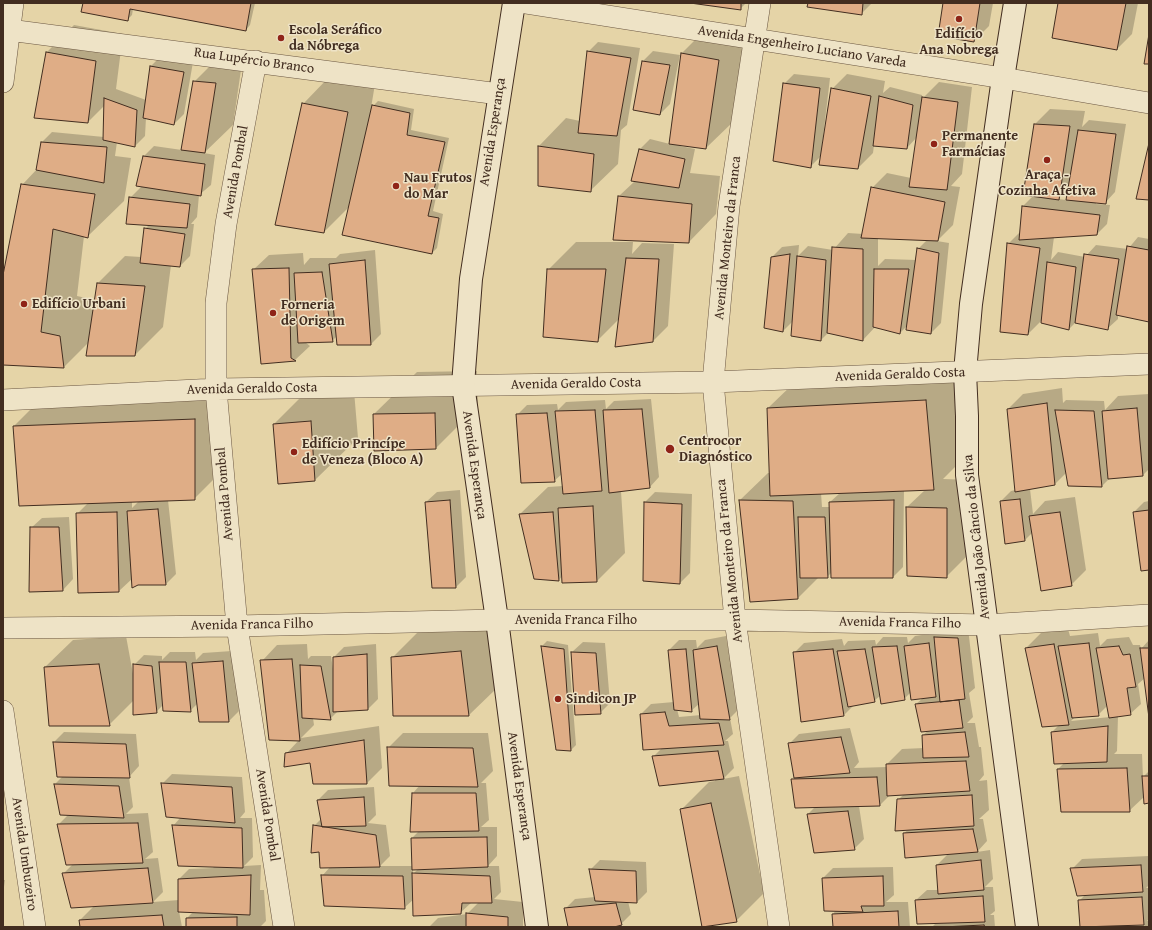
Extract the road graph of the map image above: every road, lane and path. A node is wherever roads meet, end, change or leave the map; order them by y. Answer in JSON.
{"nodes":[{"id":1,"x":13,"y":3,"type":"edge"},
{"id":2,"x":514,"y":3,"type":"edge"},
{"id":3,"x":525,"y":3,"type":"edge"},
{"id":4,"x":760,"y":3,"type":"edge"},
{"id":5,"x":1015,"y":3,"type":"edge"},
{"id":6,"x":9,"y":30,"type":"junction"},
{"id":7,"x":754,"y":40,"type":"junction"},
{"id":8,"x":256,"y":61,"type":"junction"},
{"id":9,"x":1003,"y":78,"type":"junction"},
{"id":10,"x":3,"y":82,"type":"edge"},
{"id":11,"x":499,"y":94,"type":"junction"},
{"id":12,"x":1149,"y":103,"type":"edge"},
{"id":13,"x":1149,"y":364,"type":"edge"},
{"id":14,"x":965,"y":372,"type":"junction"},
{"id":15,"x":713,"y":382,"type":"junction"},
{"id":16,"x":463,"y":385,"type":"junction"},
{"id":17,"x":216,"y":389,"type":"junction"},
{"id":18,"x":3,"y":400,"type":"edge"},
{"id":19,"x":1149,"y":615,"type":"edge"},
{"id":20,"x":497,"y":620,"type":"junction"},
{"id":21,"x":735,"y":620,"type":"junction"},
{"id":22,"x":986,"y":625,"type":"junction"},
{"id":23,"x":237,"y":626,"type":"junction"},
{"id":24,"x":3,"y":628,"type":"edge"},
{"id":25,"x":3,"y":711,"type":"edge"},
{"id":26,"x":35,"y":927,"type":"edge"},
{"id":27,"x":284,"y":927,"type":"edge"},
{"id":28,"x":537,"y":927,"type":"edge"},
{"id":29,"x":779,"y":927,"type":"edge"},
{"id":30,"x":1027,"y":927,"type":"edge"}],
"edges":[{"from":1,"to":6,"type":"street"},
{"from":2,"to":11,"type":"main road","name":"Avenida Esperança"},
{"from":3,"to":7,"type":"street","name":"Avenida Engenheiro Luciano Vareda"},
{"from":4,"to":7,"type":"street","name":"Avenida Monteiro da Franca"},
{"from":5,"to":9,"type":"main road","name":"Avenida João Câncio da Silva"},
{"from":6,"to":8,"type":"street","name":"Rua Lupércio Branco"},
{"from":6,"to":10,"type":"street"},
{"from":7,"to":9,"type":"street","name":"Avenida Engenheiro Luciano Vareda"},
{"from":7,"to":15,"type":"street","name":"Avenida Monteiro da Franca"},
{"from":8,"to":11,"type":"street","name":"Rua Lupércio Branco"},
{"from":8,"to":17,"type":"street","name":"Avenida Pombal"},
{"from":9,"to":12,"type":"street","name":"Avenida Engenheiro Luciano Vareda"},
{"from":9,"to":14,"type":"main road","name":"Avenida João Câncio da Silva"},
{"from":11,"to":16,"type":"main road","name":"Avenida Esperança"},
{"from":13,"to":14,"type":"street","name":"Avenida Geraldo Costa"},
{"from":14,"to":15,"type":"street","name":"Avenida Geraldo Costa"},
{"from":14,"to":22,"type":"main road","name":"Avenida João Câncio da Silva"},
{"from":15,"to":16,"type":"street","name":"Avenida Geraldo Costa"},
{"from":15,"to":21,"type":"street","name":"Avenida Monteiro da Franca"},
{"from":16,"to":17,"type":"street","name":"Avenida Geraldo Costa"},
{"from":16,"to":20,"type":"main road","name":"Avenida Esperança"},
{"from":17,"to":18,"type":"street","name":"Avenida Geraldo Costa"},
{"from":17,"to":23,"type":"street","name":"Avenida Pombal"},
{"from":19,"to":22,"type":"street","name":"Avenida Franca Filho"},
{"from":20,"to":21,"type":"street","name":"Avenida Franca Filho"},
{"from":20,"to":23,"type":"street","name":"Avenida Franca Filho"},
{"from":20,"to":28,"type":"main road","name":"Avenida Esperança"},
{"from":21,"to":22,"type":"street","name":"Avenida Franca Filho"},
{"from":21,"to":29,"type":"street","name":"Avenida Monteiro da Franca"},
{"from":22,"to":30,"type":"main road","name":"Avenida João Câncio da Silva"},
{"from":23,"to":24,"type":"street","name":"Avenida Franca Filho"},
{"from":23,"to":27,"type":"street","name":"Avenida Pombal"},
{"from":25,"to":26,"type":"street","name":"Avenida Umbuzeiro"}]}
